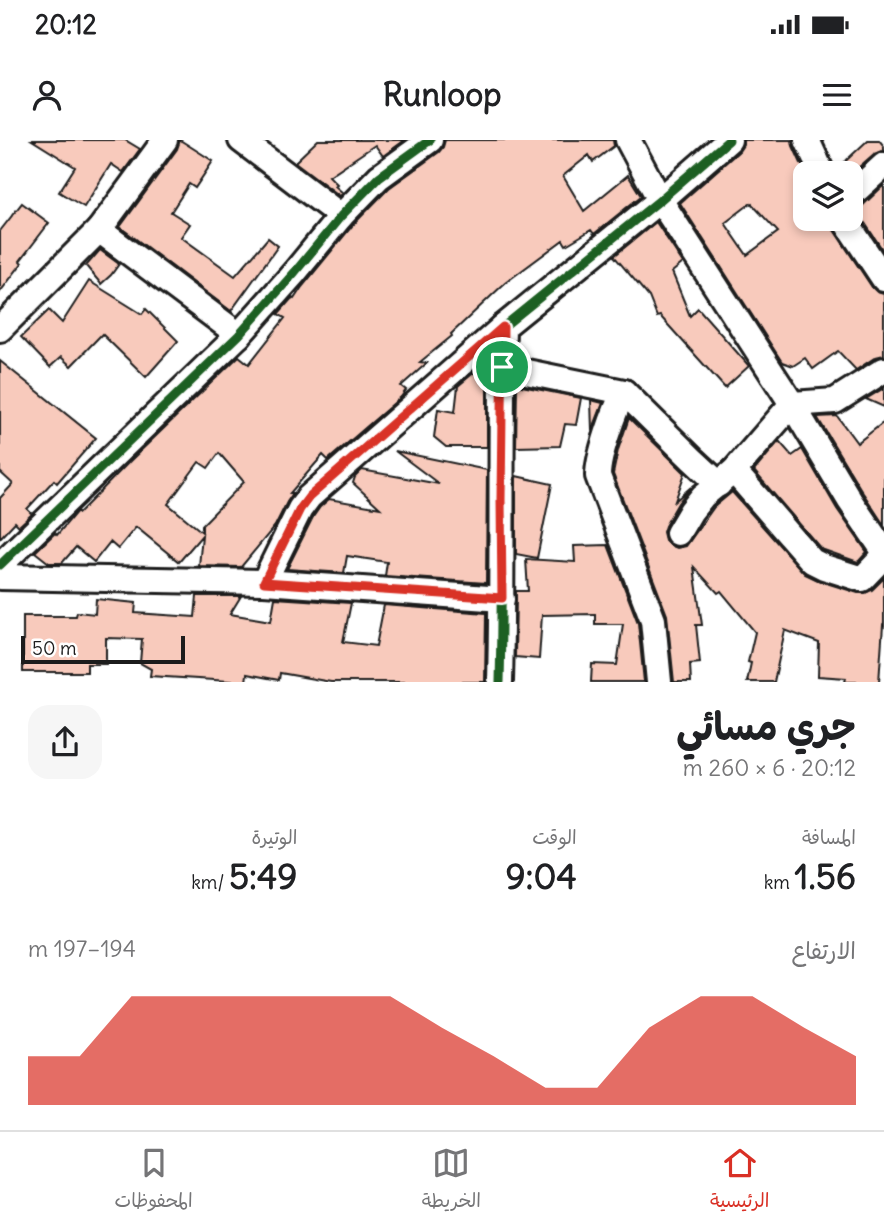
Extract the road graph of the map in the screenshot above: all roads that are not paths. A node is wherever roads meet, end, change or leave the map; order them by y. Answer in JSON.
{"nodes":[{"id":1,"x":165,"y":140,"type":"edge"},
{"id":2,"x":241,"y":140,"type":"edge"},
{"id":3,"x":430,"y":140,"type":"edge"},
{"id":4,"x":628,"y":140,"type":"edge"},
{"id":5,"x":729,"y":140,"type":"edge"},
{"id":6,"x":807,"y":140,"type":"edge"},
{"id":7,"x":817,"y":161,"type":"edge"},
{"id":8,"x":884,"y":164,"type":"edge"},
{"id":9,"x":863,"y":184,"type":"edge"},
{"id":10,"x":660,"y":200,"type":"junction"},
{"id":11,"x":341,"y":216,"type":"junction"},
{"id":12,"x":99,"y":230,"type":"junction"},
{"id":13,"x":852,"y":231,"type":"edge"},
{"id":14,"x":884,"y":279,"type":"edge"},
{"id":15,"x":503,"y":327,"type":"junction"},
{"id":16,"x":0,"y":329,"type":"edge"},
{"id":17,"x":239,"y":335,"type":"junction"},
{"id":18,"x":502,"y":367,"type":"junction"},
{"id":19,"x":884,"y":370,"type":"edge"},
{"id":20,"x":624,"y":392,"type":"junction"},
{"id":21,"x":792,"y":404,"type":"junction"},
{"id":22,"x":727,"y":477,"type":"junction"},
{"id":23,"x":678,"y":533,"type":"dead end"},
{"id":24,"x":884,"y":553,"type":"edge"},
{"id":25,"x":0,"y":565,"type":"edge"},
{"id":26,"x":0,"y":577,"type":"edge"},
{"id":27,"x":264,"y":582,"type":"junction"},
{"id":28,"x":502,"y":598,"type":"junction"},
{"id":29,"x":500,"y":682,"type":"edge"},
{"id":30,"x":659,"y":682,"type":"edge"}],
"edges":[{"from":1,"to":12,"type":"street"},
{"from":2,"to":11,"type":"street"},
{"from":3,"to":11,"type":"street"},
{"from":4,"to":10,"type":"street"},
{"from":5,"to":10,"type":"street"},
{"from":6,"to":7,"type":"street"},
{"from":8,"to":9,"type":"street"},
{"from":10,"to":15,"type":"street"},
{"from":10,"to":21,"type":"street"},
{"from":11,"to":17,"type":"street"},
{"from":12,"to":16,"type":"street"},
{"from":12,"to":17,"type":"street"},
{"from":13,"to":14,"type":"street"},
{"from":15,"to":18,"type":"street"},
{"from":15,"to":27,"type":"street"},
{"from":17,"to":25,"type":"street"},
{"from":18,"to":20,"type":"street"},
{"from":18,"to":28,"type":"street"},
{"from":19,"to":21,"type":"street"},
{"from":20,"to":22,"type":"street"},
{"from":20,"to":30,"type":"street"},
{"from":21,"to":22,"type":"street"},
{"from":21,"to":24,"type":"street"},
{"from":22,"to":23,"type":"street"},
{"from":22,"to":24,"type":"street"},
{"from":26,"to":27,"type":"street"},
{"from":27,"to":28,"type":"street"},
{"from":28,"to":29,"type":"street"}]}
